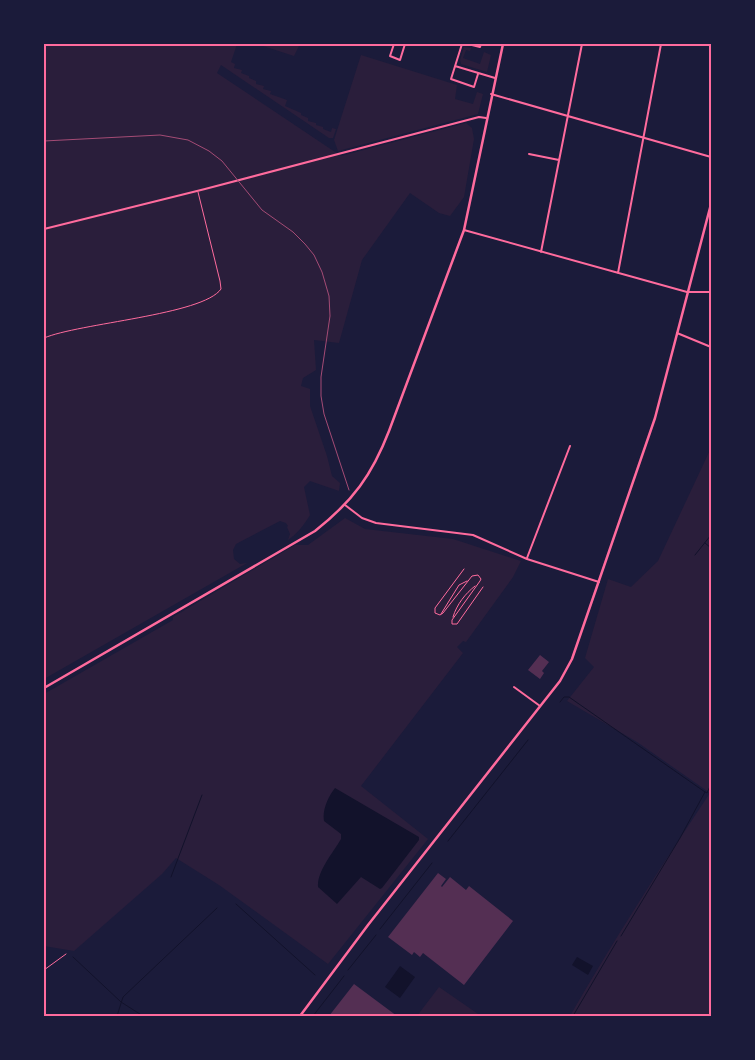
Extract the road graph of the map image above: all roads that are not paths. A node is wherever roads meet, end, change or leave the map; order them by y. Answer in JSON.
{"nodes":[{"id":1,"x":394,"y":44,"type":"edge"},
{"id":2,"x":405,"y":44,"type":"edge"},
{"id":3,"x":462,"y":44,"type":"edge"},
{"id":4,"x":468,"y":44,"type":"edge"},
{"id":5,"x":481,"y":44,"type":"edge"},
{"id":6,"x":502,"y":44,"type":"edge"},
{"id":7,"x":582,"y":44,"type":"edge"},
{"id":8,"x":661,"y":44,"type":"edge"},
{"id":9,"x":455,"y":66,"type":"junction"},
{"id":10,"x":478,"y":74,"type":"junction"},
{"id":11,"x":495,"y":78,"type":"junction"},
{"id":12,"x":492,"y":94,"type":"junction"},
{"id":13,"x":567,"y":116,"type":"junction"},
{"id":14,"x":486,"y":118,"type":"junction"},
{"id":15,"x":643,"y":138,"type":"junction"},
{"id":16,"x":530,"y":154,"type":"dead end"},
{"id":17,"x":711,"y":157,"type":"edge"},
{"id":18,"x":559,"y":160,"type":"junction"},
{"id":19,"x":198,"y":191,"type":"junction"},
{"id":20,"x":711,"y":204,"type":"edge"},
{"id":21,"x":44,"y":229,"type":"edge"},
{"id":22,"x":464,"y":230,"type":"junction"},
{"id":23,"x":541,"y":252,"type":"junction"},
{"id":24,"x":618,"y":273,"type":"junction"},
{"id":25,"x":687,"y":292,"type":"junction"},
{"id":26,"x":711,"y":292,"type":"edge"},
{"id":27,"x":677,"y":333,"type":"junction"},
{"id":28,"x":44,"y":338,"type":"edge"},
{"id":29,"x":711,"y":347,"type":"edge"},
{"id":30,"x":570,"y":446,"type":"dead end"},
{"id":31,"x":345,"y":505,"type":"junction"},
{"id":32,"x":527,"y":559,"type":"junction"},
{"id":33,"x":599,"y":582,"type":"junction"},
{"id":34,"x":514,"y":687,"type":"dead end"},
{"id":35,"x":44,"y":688,"type":"edge"},
{"id":36,"x":540,"y":706,"type":"junction"},
{"id":37,"x":300,"y":1016,"type":"edge"}],
"edges":[{"from":1,"to":2,"type":"street"},
{"from":3,"to":9,"type":"street"},
{"from":4,"to":5,"type":"street"},
{"from":6,"to":11,"type":"street"},
{"from":7,"to":13,"type":"street"},
{"from":8,"to":15,"type":"street"},
{"from":9,"to":10,"type":"street"},
{"from":9,"to":10,"type":"street"},
{"from":10,"to":11,"type":"street"},
{"from":11,"to":12,"type":"street"},
{"from":12,"to":13,"type":"street"},
{"from":12,"to":14,"type":"street"},
{"from":13,"to":15,"type":"street"},
{"from":13,"to":18,"type":"street"},
{"from":14,"to":19,"type":"street"},
{"from":14,"to":22,"type":"street"},
{"from":15,"to":17,"type":"street"},
{"from":15,"to":24,"type":"street"},
{"from":16,"to":18,"type":"street"},
{"from":18,"to":23,"type":"street"},
{"from":19,"to":21,"type":"street"},
{"from":19,"to":28,"type":"lane"},
{"from":20,"to":25,"type":"street"},
{"from":22,"to":23,"type":"street"},
{"from":22,"to":31,"type":"street"},
{"from":23,"to":24,"type":"street"},
{"from":24,"to":25,"type":"street"},
{"from":25,"to":26,"type":"street"},
{"from":25,"to":27,"type":"street"},
{"from":27,"to":29,"type":"street"},
{"from":27,"to":33,"type":"street"},
{"from":30,"to":32,"type":"street"},
{"from":31,"to":32,"type":"street"},
{"from":31,"to":35,"type":"street"},
{"from":32,"to":33,"type":"street"},
{"from":33,"to":36,"type":"street"},
{"from":34,"to":36,"type":"street"},
{"from":36,"to":37,"type":"street"}]}
